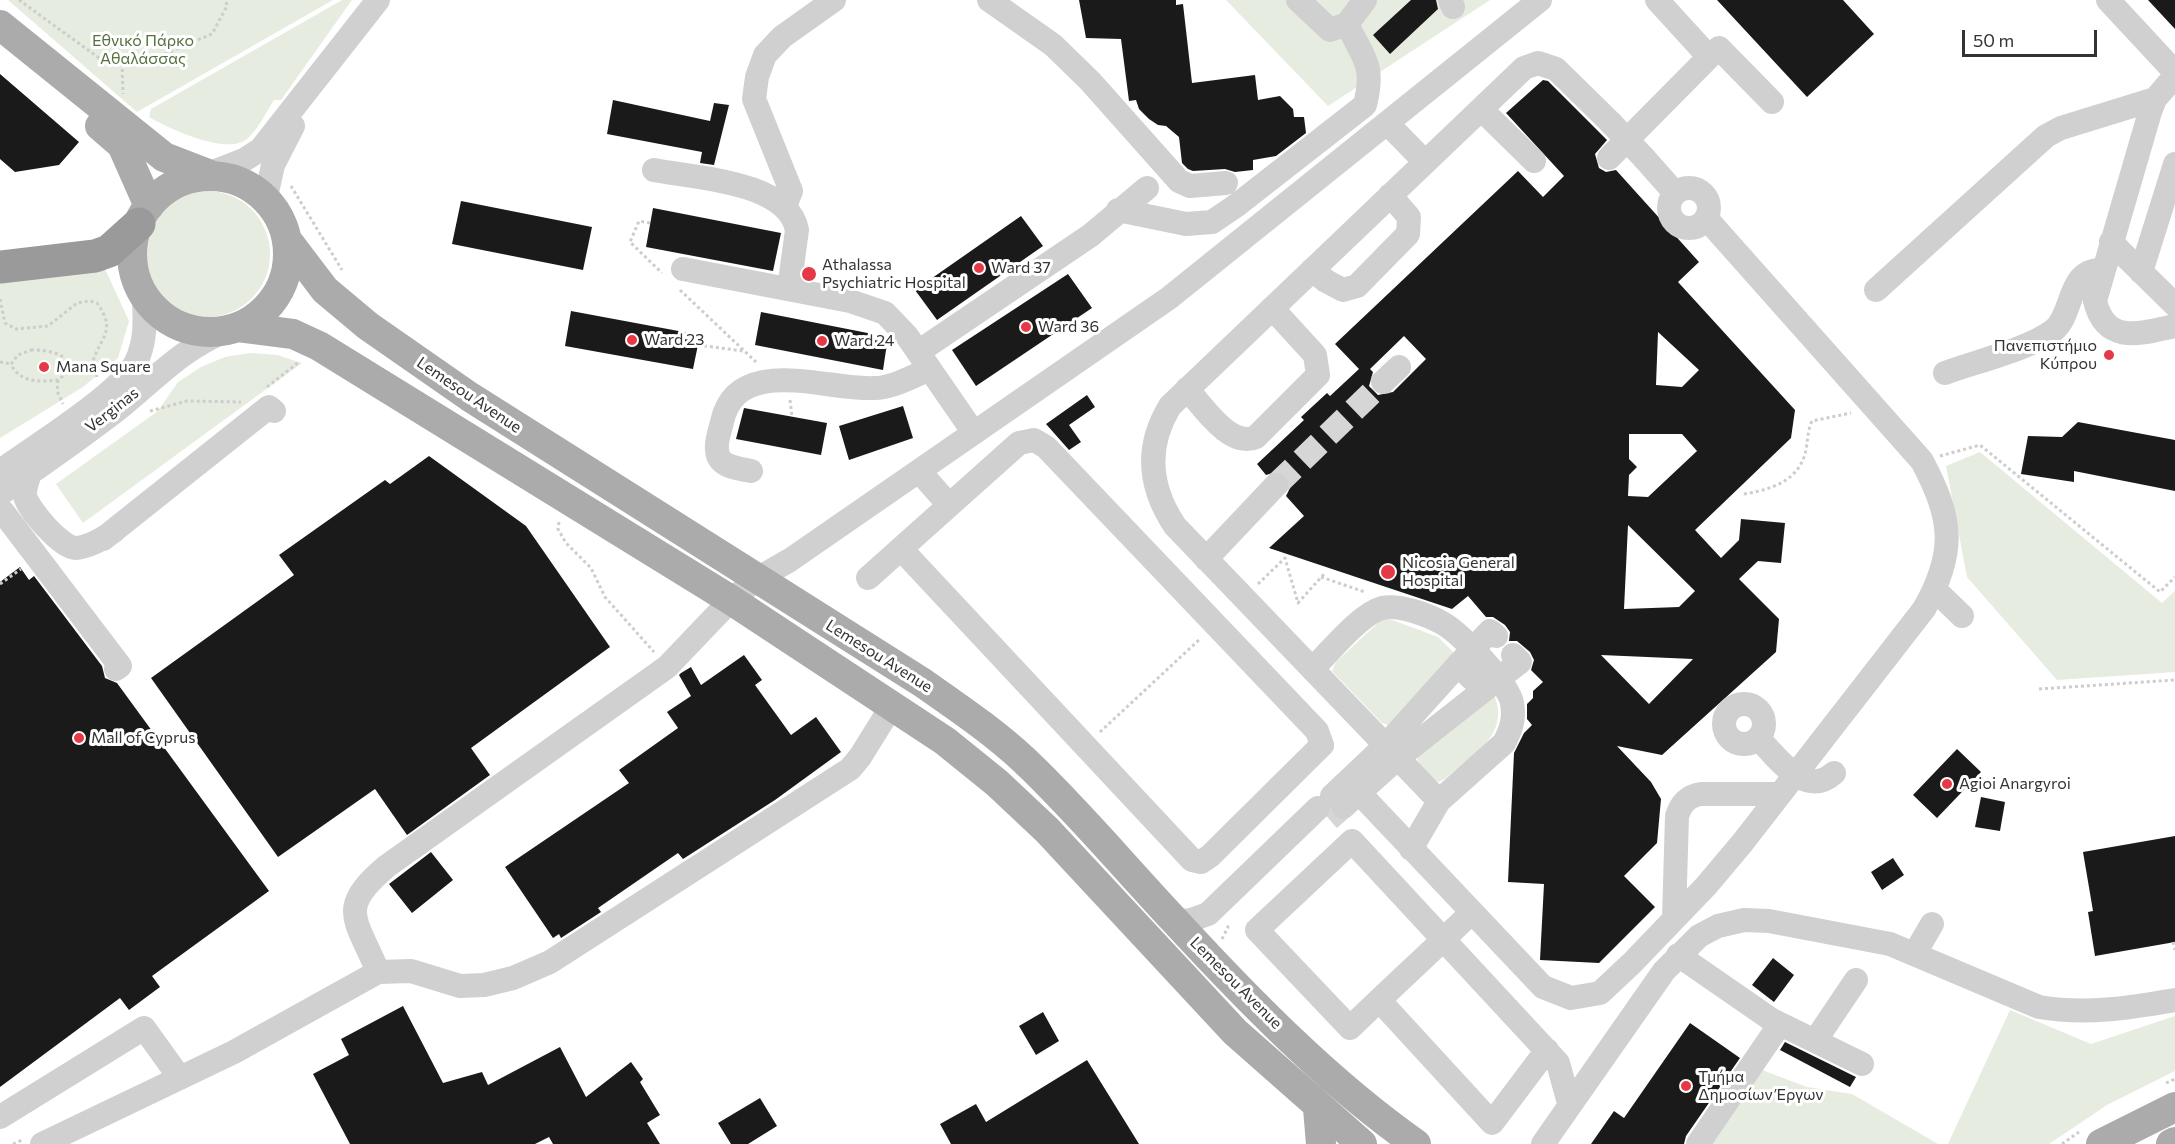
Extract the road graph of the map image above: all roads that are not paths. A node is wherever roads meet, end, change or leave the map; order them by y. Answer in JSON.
{"nodes":[{"id":1,"x":378,"y":0,"type":"edge"},
{"id":2,"x":834,"y":0,"type":"edge"},
{"id":3,"x":989,"y":0,"type":"edge"},
{"id":4,"x":1298,"y":0,"type":"edge"},
{"id":5,"x":1365,"y":0,"type":"edge"},
{"id":6,"x":1540,"y":0,"type":"edge"},
{"id":7,"x":1657,"y":0,"type":"edge"},
{"id":8,"x":2108,"y":0,"type":"edge"},
{"id":9,"x":1347,"y":24,"type":"junction"},
{"id":10,"x":0,"y":25,"type":"edge"},
{"id":11,"x":0,"y":45,"type":"edge"},
{"id":12,"x":1710,"y":57,"type":"junction"},
{"id":13,"x":2175,"y":74,"type":"edge"},
{"id":14,"x":318,"y":79,"type":"junction"},
{"id":15,"x":2155,"y":99,"type":"junction"},
{"id":16,"x":1772,"y":102,"type":"dead end"},
{"id":17,"x":1481,"y":109,"type":"junction"},
{"id":18,"x":1387,"y":123,"type":"junction"},
{"id":19,"x":1609,"y":159,"type":"dead end"},
{"id":20,"x":1534,"y":161,"type":"dead end"},
{"id":21,"x":1425,"y":162,"type":"junction"},
{"id":22,"x":2175,"y":164,"type":"edge"},
{"id":23,"x":654,"y":170,"type":"dead end"},
{"id":24,"x":208,"y":174,"type":"junction"},
{"id":25,"x":1226,"y":183,"type":"dead end"},
{"id":26,"x":1147,"y":188,"type":"dead end"},
{"id":27,"x":278,"y":189,"type":"junction"},
{"id":28,"x":1390,"y":195,"type":"junction"},
{"id":29,"x":785,"y":206,"type":"junction"},
{"id":30,"x":1118,"y":210,"type":"junction"},
{"id":31,"x":144,"y":215,"type":"junction"},
{"id":32,"x":288,"y":240,"type":"junction"},
{"id":33,"x":2111,"y":242,"type":"junction"},
{"id":34,"x":0,"y":267,"type":"edge"},
{"id":35,"x":1312,"y":270,"type":"junction"},
{"id":36,"x":2103,"y":270,"type":"junction"},
{"id":37,"x":2141,"y":272,"type":"junction"},
{"id":38,"x":675,"y":277,"type":"road end"},
{"id":39,"x":789,"y":289,"type":"junction"},
{"id":40,"x":1876,"y":290,"type":"dead end"},
{"id":41,"x":2170,"y":294,"type":"edge"},
{"id":42,"x":144,"y":299,"type":"junction"},
{"id":43,"x":1272,"y":308,"type":"junction"},
{"id":44,"x":2175,"y":326,"type":"edge"},
{"id":45,"x":232,"y":329,"type":"junction"},
{"id":46,"x":924,"y":361,"type":"junction"},
{"id":47,"x":1945,"y":372,"type":"dead end"},
{"id":48,"x":1187,"y":389,"type":"junction"},
{"id":49,"x":266,"y":402,"type":"road end"},
{"id":50,"x":974,"y":433,"type":"junction"},
{"id":51,"x":0,"y":471,"type":"edge"},
{"id":52,"x":751,"y":471,"type":"dead end"},
{"id":53,"x":919,"y":471,"type":"junction"},
{"id":54,"x":30,"y":473,"type":"junction"},
{"id":55,"x":1276,"y":485,"type":"tunnel mouth"},
{"id":56,"x":0,"y":494,"type":"edge"},
{"id":57,"x":165,"y":499,"type":"dead end"},
{"id":58,"x":949,"y":505,"type":"junction"},
{"id":59,"x":0,"y":511,"type":"edge"},
{"id":60,"x":103,"y":539,"type":"junction"},
{"id":61,"x":901,"y":549,"type":"junction"},
{"id":62,"x":55,"y":557,"type":"dead end"},
{"id":63,"x":1206,"y":559,"type":"junction"},
{"id":64,"x":868,"y":578,"type":"dead end"},
{"id":65,"x":757,"y":579,"type":"junction"},
{"id":66,"x":1935,"y":590,"type":"junction"},
{"id":67,"x":731,"y":600,"type":"junction"},
{"id":68,"x":1962,"y":616,"type":"dead end"},
{"id":69,"x":1496,"y":636,"type":"dead end"},
{"id":70,"x":1513,"y":655,"type":"dead end"},
{"id":71,"x":1458,"y":665,"type":"junction"},
{"id":72,"x":1313,"y":668,"type":"junction"},
{"id":73,"x":116,"y":669,"type":"dead end"},
{"id":74,"x":1484,"y":690,"type":"junction"},
{"id":75,"x":893,"y":705,"type":"junction"},
{"id":76,"x":1758,"y":738,"type":"dead end"},
{"id":77,"x":1393,"y":751,"type":"junction"},
{"id":78,"x":1834,"y":773,"type":"dead end"},
{"id":79,"x":1787,"y":784,"type":"junction"},
{"id":80,"x":1439,"y":801,"type":"junction"},
{"id":81,"x":1262,"y":805,"type":"junction"},
{"id":82,"x":1335,"y":805,"type":"junction"},
{"id":83,"x":1289,"y":834,"type":"junction"},
{"id":84,"x":1411,"y":849,"type":"junction"},
{"id":85,"x":1471,"y":913,"type":"junction"},
{"id":86,"x":1674,"y":918,"type":"junction"},
{"id":87,"x":1175,"y":922,"type":"junction"},
{"id":88,"x":1932,"y":924,"type":"dead end"},
{"id":89,"x":1444,"y":939,"type":"junction"},
{"id":90,"x":1205,"y":952,"type":"junction"},
{"id":91,"x":1915,"y":953,"type":"junction"},
{"id":92,"x":1678,"y":955,"type":"junction"},
{"id":93,"x":378,"y":972,"type":"junction"},
{"id":94,"x":1856,"y":980,"type":"dead end"},
{"id":95,"x":1379,"y":1000,"type":"junction"},
{"id":96,"x":2175,"y":1000,"type":"edge"},
{"id":97,"x":1780,"y":1024,"type":"junction"},
{"id":98,"x":1815,"y":1041,"type":"junction"},
{"id":99,"x":1547,"y":1050,"type":"junction"},
{"id":100,"x":1862,"y":1064,"type":"dead end"},
{"id":101,"x":180,"y":1078,"type":"junction"},
{"id":102,"x":1569,"y":1103,"type":"junction"},
{"id":103,"x":2175,"y":1107,"type":"edge"},
{"id":104,"x":1318,"y":1108,"type":"junction"},
{"id":105,"x":0,"y":1117,"type":"edge"},
{"id":106,"x":2175,"y":1142,"type":"edge"},
{"id":107,"x":42,"y":1144,"type":"edge"},
{"id":108,"x":1321,"y":1144,"type":"edge"},
{"id":109,"x":1362,"y":1144,"type":"edge"},
{"id":110,"x":1416,"y":1144,"type":"edge"},
{"id":111,"x":1543,"y":1144,"type":"edge"},
{"id":112,"x":1698,"y":1144,"type":"edge"},
{"id":113,"x":2101,"y":1144,"type":"edge"},
{"id":114,"x":2171,"y":1144,"type":"edge"}],
"edges":[{"from":1,"to":14,"type":"street"},
{"from":2,"to":29,"type":"street"},
{"from":3,"to":25,"type":"street"},
{"from":4,"to":9,"type":"street"},
{"from":5,"to":9,"type":"street"},
{"from":6,"to":18,"type":"street"},
{"from":7,"to":12,"type":"street"},
{"from":8,"to":13,"type":"street"},
{"from":9,"to":30,"type":"street"},
{"from":10,"to":24,"type":"main road"},
{"from":11,"to":31,"type":"main road"},
{"from":12,"to":16,"type":"street"},
{"from":12,"to":19,"type":"street"},
{"from":13,"to":15,"type":"street"},
{"from":14,"to":24,"type":"street"},
{"from":14,"to":27,"type":"street"},
{"from":15,"to":33,"type":"street"},
{"from":15,"to":40,"type":"street"},
{"from":17,"to":20,"type":"street"},
{"from":17,"to":21,"type":"street"},
{"from":17,"to":66,"type":"street","bridge":true},
{"from":18,"to":21,"type":"street"},
{"from":18,"to":50,"type":"street"},
{"from":21,"to":28,"type":"street"},
{"from":22,"to":37,"type":"street"},
{"from":23,"to":29,"type":"street"},
{"from":24,"to":27,"type":"main road"},
{"from":24,"to":31,"type":"main road"},
{"from":26,"to":30,"type":"street"},
{"from":27,"to":32,"type":"main road"},
{"from":28,"to":35,"type":"street"},
{"from":28,"to":35,"type":"street"},
{"from":29,"to":39,"type":"street"},
{"from":30,"to":46,"type":"street"},
{"from":31,"to":34,"type":"highway"},
{"from":31,"to":42,"type":"main road"},
{"from":32,"to":45,"type":"main road"},
{"from":32,"to":65,"type":"main road","name":"Lemesou Avenue"},
{"from":33,"to":36,"type":"street"},
{"from":33,"to":37,"type":"street"},
{"from":35,"to":43,"type":"street"},
{"from":36,"to":44,"type":"street"},
{"from":36,"to":47,"type":"street"},
{"from":37,"to":41,"type":"street"},
{"from":38,"to":39,"type":"street"},
{"from":39,"to":46,"type":"street"},
{"from":42,"to":45,"type":"main road"},
{"from":42,"to":51,"type":"street","name":"Verginas"},
{"from":43,"to":48,"type":"street"},
{"from":43,"to":48,"type":"street"},
{"from":45,"to":54,"type":"street","name":"Verginas"},
{"from":45,"to":67,"type":"main road","name":"Lemesou Avenue"},
{"from":46,"to":50,"type":"street"},
{"from":46,"to":52,"type":"street"},
{"from":48,"to":63,"type":"street"},
{"from":49,"to":60,"type":"street"},
{"from":50,"to":53,"type":"street"},
{"from":53,"to":58,"type":"street"},
{"from":53,"to":65,"type":"street"},
{"from":54,"to":56,"type":"street","name":"Verginas"},
{"from":54,"to":60,"type":"street"},
{"from":55,"to":63,"type":"street"},
{"from":56,"to":62,"type":"street"},
{"from":57,"to":60,"type":"street"},
{"from":58,"to":61,"type":"street"},
{"from":58,"to":81,"type":"street"},
{"from":59,"to":73,"type":"street"},
{"from":61,"to":64,"type":"street"},
{"from":61,"to":81,"type":"street"},
{"from":63,"to":72,"type":"street"},
{"from":65,"to":67,"type":"street"},
{"from":65,"to":87,"type":"main road","name":"Lemesou Avenue"},
{"from":66,"to":68,"type":"street"},
{"from":66,"to":79,"type":"street"},
{"from":67,"to":75,"type":"main road","name":"Lemesou Avenue"},
{"from":67,"to":93,"type":"street"},
{"from":69,"to":71,"type":"street","bridge":true},
{"from":70,"to":74,"type":"street","bridge":true},
{"from":71,"to":74,"type":"street"},
{"from":71,"to":77,"type":"street"},
{"from":72,"to":77,"type":"street"},
{"from":72,"to":80,"type":"street"},
{"from":74,"to":77,"type":"street"},
{"from":75,"to":93,"type":"street"},
{"from":75,"to":104,"type":"main road","name":"Lemesou Avenue"},
{"from":76,"to":79,"type":"street"},
{"from":77,"to":80,"type":"street"},
{"from":77,"to":82,"type":"street"},
{"from":78,"to":79,"type":"street"},
{"from":79,"to":86,"type":"street"},
{"from":79,"to":86,"type":"street"},
{"from":80,"to":84,"type":"street"},
{"from":81,"to":83,"type":"street"},
{"from":82,"to":83,"type":"street"},
{"from":82,"to":84,"type":"street"},
{"from":82,"to":90,"type":"street"},
{"from":83,"to":87,"type":"street"},
{"from":84,"to":85,"type":"street"},
{"from":85,"to":86,"type":"street"},
{"from":85,"to":89,"type":"street"},
{"from":87,"to":90,"type":"main road","name":"Lemesou Avenue"},
{"from":88,"to":91,"type":"street"},
{"from":89,"to":95,"type":"street"},
{"from":89,"to":95,"type":"street"},
{"from":89,"to":99,"type":"street"},
{"from":90,"to":110,"type":"main road","name":"Lemesou Avenue"},
{"from":91,"to":92,"type":"street"},
{"from":91,"to":96,"type":"street"},
{"from":92,"to":97,"type":"street"},
{"from":92,"to":102,"type":"street"},
{"from":93,"to":101,"type":"street"},
{"from":94,"to":98,"type":"street"},
{"from":95,"to":99,"type":"street"},
{"from":97,"to":98,"type":"street"},
{"from":97,"to":112,"type":"street"},
{"from":98,"to":100,"type":"street"},
{"from":99,"to":102,"type":"street"},
{"from":101,"to":105,"type":"street"},
{"from":101,"to":107,"type":"street"},
{"from":102,"to":111,"type":"street"},
{"from":103,"to":113,"type":"main road"},
{"from":104,"to":108,"type":"main road"},
{"from":104,"to":109,"type":"main road","name":"Lemesou Avenue"},
{"from":106,"to":114,"type":"main road"}]}
